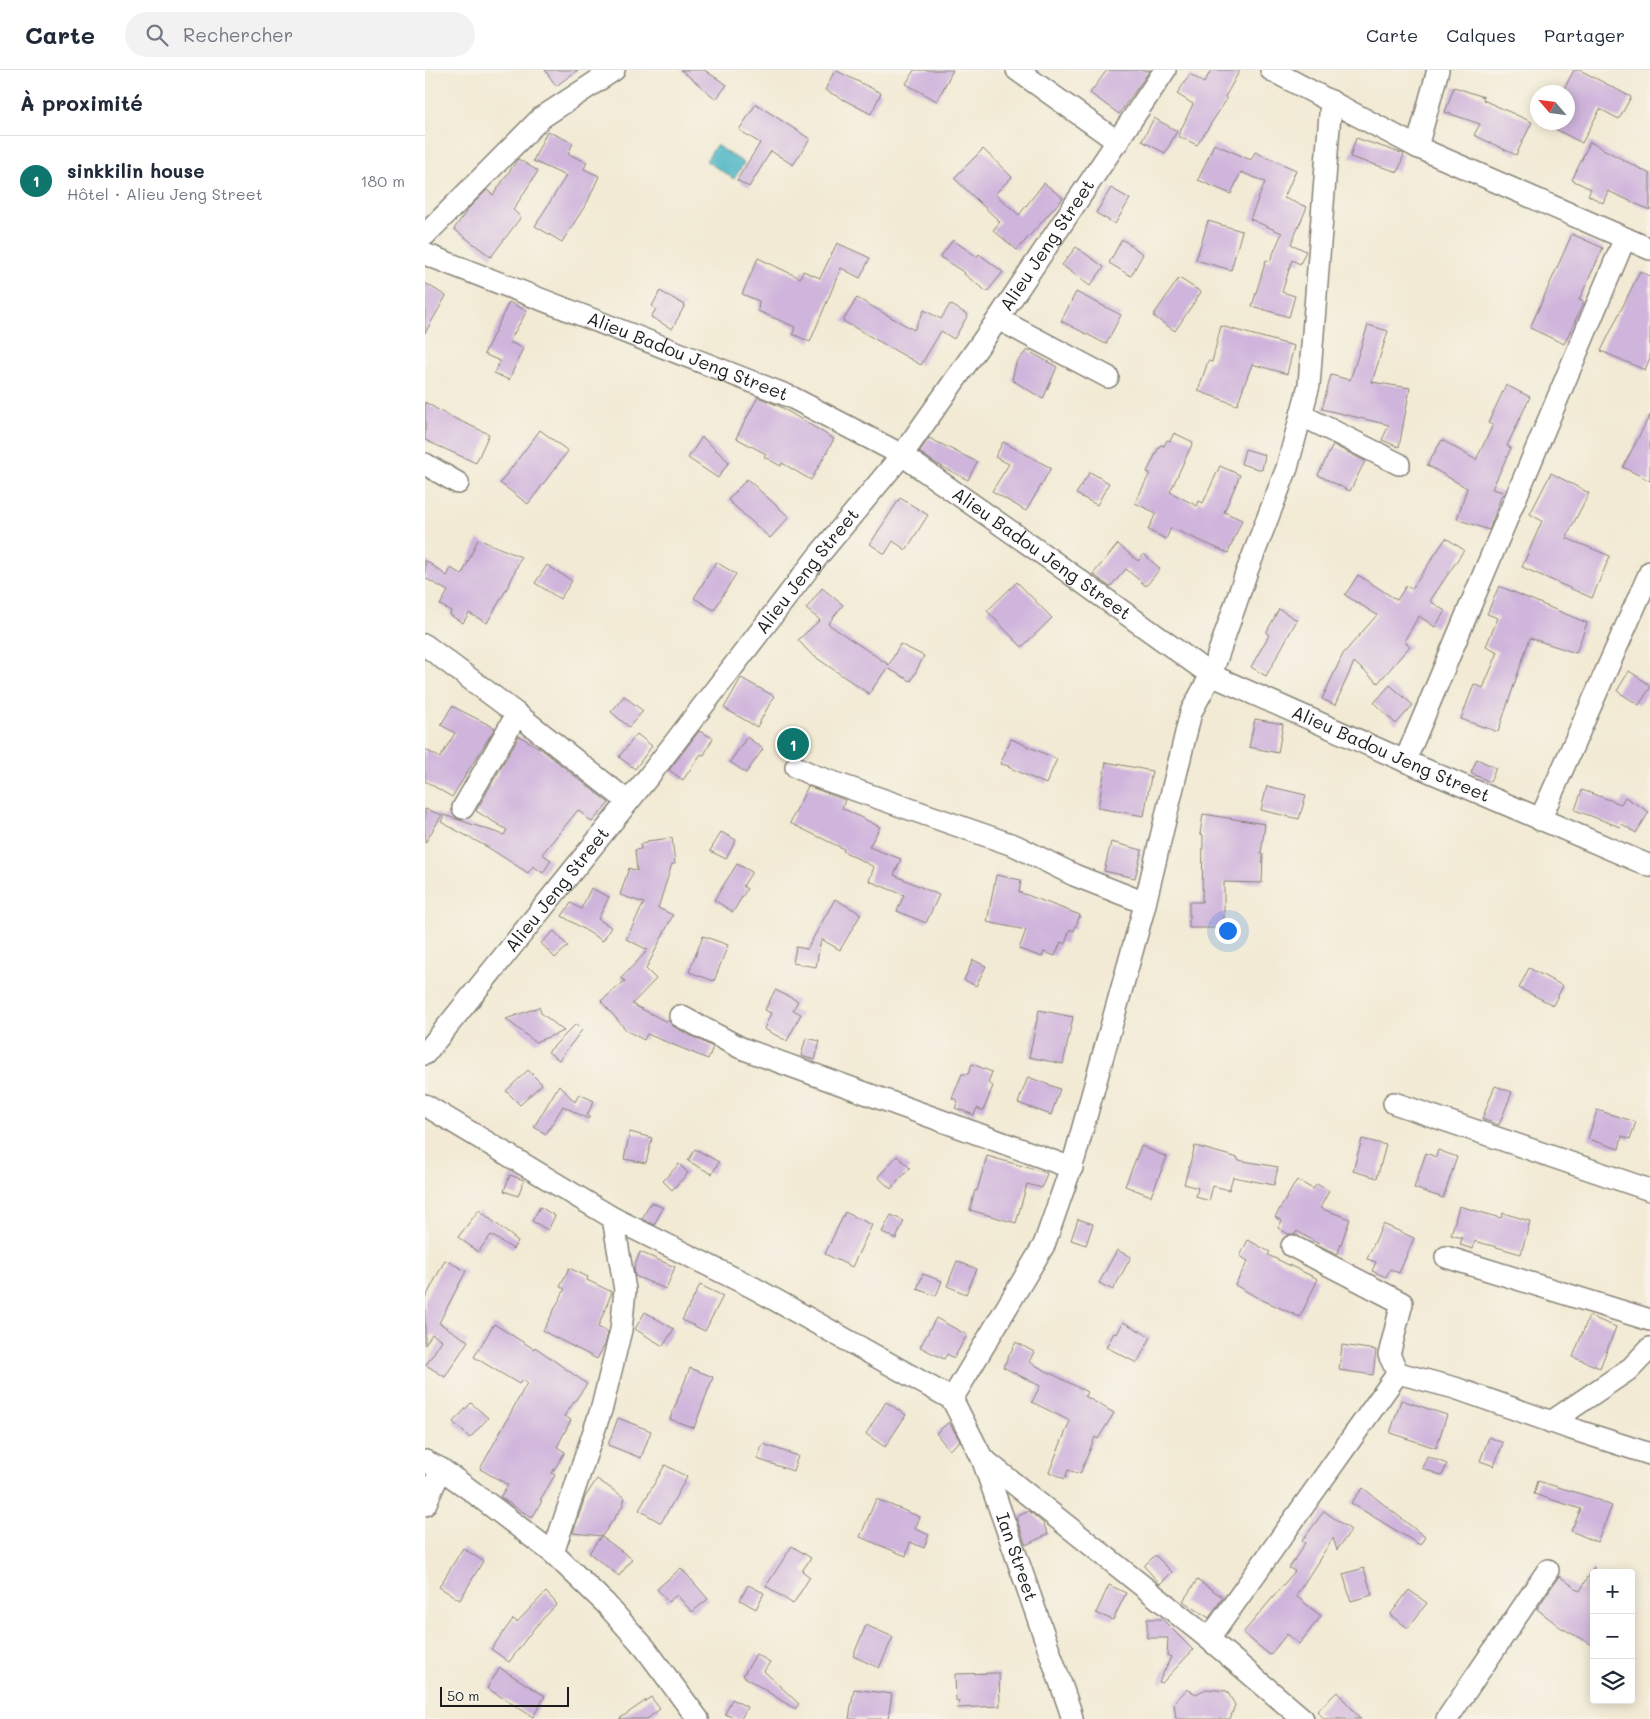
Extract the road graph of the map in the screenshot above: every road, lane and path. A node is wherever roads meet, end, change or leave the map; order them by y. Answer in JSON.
{"nodes":[{"id":1,"x":614,"y":70,"type":"edge"},
{"id":2,"x":1017,"y":70,"type":"edge"},
{"id":3,"x":1165,"y":70,"type":"edge"},
{"id":4,"x":1271,"y":70,"type":"edge"},
{"id":5,"x":1438,"y":70,"type":"edge"},
{"id":6,"x":1331,"y":101,"type":"junction"},
{"id":7,"x":1118,"y":142,"type":"junction"},
{"id":8,"x":1417,"y":147,"type":"junction"},
{"id":9,"x":425,"y":234,"type":"edge"},
{"id":10,"x":1625,"y":238,"type":"junction"},
{"id":11,"x":1650,"y":249,"type":"edge"},
{"id":12,"x":425,"y":254,"type":"edge"},
{"id":13,"x":998,"y":319,"type":"junction"},
{"id":14,"x":1108,"y":377,"type":"dead end"},
{"id":15,"x":1301,"y":415,"type":"junction"},
{"id":16,"x":902,"y":455,"type":"junction"},
{"id":17,"x":425,"y":464,"type":"edge"},
{"id":18,"x":1399,"y":464,"type":"dead end"},
{"id":19,"x":458,"y":483,"type":"dead end"},
{"id":20,"x":1650,"y":572,"type":"edge"},
{"id":21,"x":428,"y":655,"type":"edge"},
{"id":22,"x":1211,"y":675,"type":"junction"},
{"id":23,"x":517,"y":714,"type":"junction"},
{"id":24,"x":1405,"y":761,"type":"junction"},
{"id":25,"x":796,"y":767,"type":"dead end"},
{"id":26,"x":627,"y":801,"type":"junction"},
{"id":27,"x":463,"y":808,"type":"dead end"},
{"id":28,"x":1540,"y":820,"type":"junction"},
{"id":29,"x":1650,"y":866,"type":"edge"},
{"id":30,"x":1145,"y":903,"type":"junction"},
{"id":31,"x":680,"y":1016,"type":"dead end"},
{"id":32,"x":425,"y":1054,"type":"edge"},
{"id":33,"x":1394,"y":1103,"type":"dead end"},
{"id":34,"x":425,"y":1105,"type":"edge"},
{"id":35,"x":1071,"y":1168,"type":"junction"},
{"id":36,"x":1650,"y":1190,"type":"edge"},
{"id":37,"x":613,"y":1218,"type":"junction"},
{"id":38,"x":1291,"y":1246,"type":"dead end"},
{"id":39,"x":1446,"y":1257,"type":"dead end"},
{"id":40,"x":1650,"y":1320,"type":"edge"},
{"id":41,"x":1650,"y":1348,"type":"edge"},
{"id":42,"x":1398,"y":1373,"type":"junction"},
{"id":43,"x":952,"y":1399,"type":"junction"},
{"id":44,"x":1551,"y":1422,"type":"junction"},
{"id":45,"x":1650,"y":1454,"type":"edge"},
{"id":46,"x":982,"y":1458,"type":"junction"},
{"id":47,"x":433,"y":1465,"type":"edge"},
{"id":48,"x":425,"y":1505,"type":"edge"},
{"id":49,"x":553,"y":1553,"type":"junction"},
{"id":50,"x":1548,"y":1570,"type":"dead end"},
{"id":51,"x":1209,"y":1639,"type":"junction"},
{"id":52,"x":696,"y":1718,"type":"edge"},
{"id":53,"x":1071,"y":1719,"type":"edge"},
{"id":54,"x":1303,"y":1719,"type":"edge"},
{"id":55,"x":1447,"y":1719,"type":"edge"}],
"edges":[{"from":1,"to":9,"type":"street"},
{"from":2,"to":7,"type":"street"},
{"from":3,"to":7,"type":"street","name":"Alieu Jeng Street"},
{"from":4,"to":6,"type":"street"},
{"from":5,"to":8,"type":"street"},
{"from":6,"to":8,"type":"street"},
{"from":6,"to":15,"type":"street"},
{"from":7,"to":13,"type":"street","name":"Alieu Jeng Street"},
{"from":8,"to":10,"type":"street"},
{"from":10,"to":11,"type":"street"},
{"from":10,"to":24,"type":"street"},
{"from":12,"to":16,"type":"street","name":"Alieu Badou Jeng Street"},
{"from":13,"to":14,"type":"street"},
{"from":13,"to":16,"type":"street","name":"Alieu Jeng Street"},
{"from":15,"to":18,"type":"street"},
{"from":15,"to":22,"type":"street"},
{"from":16,"to":22,"type":"street","name":"Alieu Badou Jeng Street"},
{"from":16,"to":26,"type":"street","name":"Alieu Jeng Street"},
{"from":17,"to":19,"type":"street"},
{"from":20,"to":28,"type":"street"},
{"from":21,"to":23,"type":"street"},
{"from":22,"to":24,"type":"street","name":"Alieu Badou Jeng Street"},
{"from":22,"to":30,"type":"street"},
{"from":23,"to":26,"type":"street"},
{"from":23,"to":27,"type":"street"},
{"from":24,"to":28,"type":"street","name":"Alieu Badou Jeng Street"},
{"from":25,"to":30,"type":"street"},
{"from":26,"to":32,"type":"street","name":"Alieu Jeng Street"},
{"from":28,"to":29,"type":"street","name":"Alieu Badou Jeng Street"},
{"from":30,"to":35,"type":"street"},
{"from":31,"to":35,"type":"street"},
{"from":33,"to":36,"type":"street"},
{"from":34,"to":37,"type":"street"},
{"from":35,"to":43,"type":"street"},
{"from":37,"to":43,"type":"street"},
{"from":37,"to":49,"type":"street"},
{"from":38,"to":42,"type":"street"},
{"from":39,"to":40,"type":"street"},
{"from":41,"to":44,"type":"street"},
{"from":42,"to":44,"type":"street"},
{"from":42,"to":51,"type":"street"},
{"from":43,"to":46,"type":"street","name":"Ian Street"},
{"from":44,"to":45,"type":"street"},
{"from":46,"to":51,"type":"street"},
{"from":46,"to":53,"type":"street","name":"Ian Street"},
{"from":47,"to":48,"type":"street"},
{"from":47,"to":49,"type":"street"},
{"from":49,"to":52,"type":"street"},
{"from":50,"to":55,"type":"street"},
{"from":51,"to":54,"type":"street"}]}
